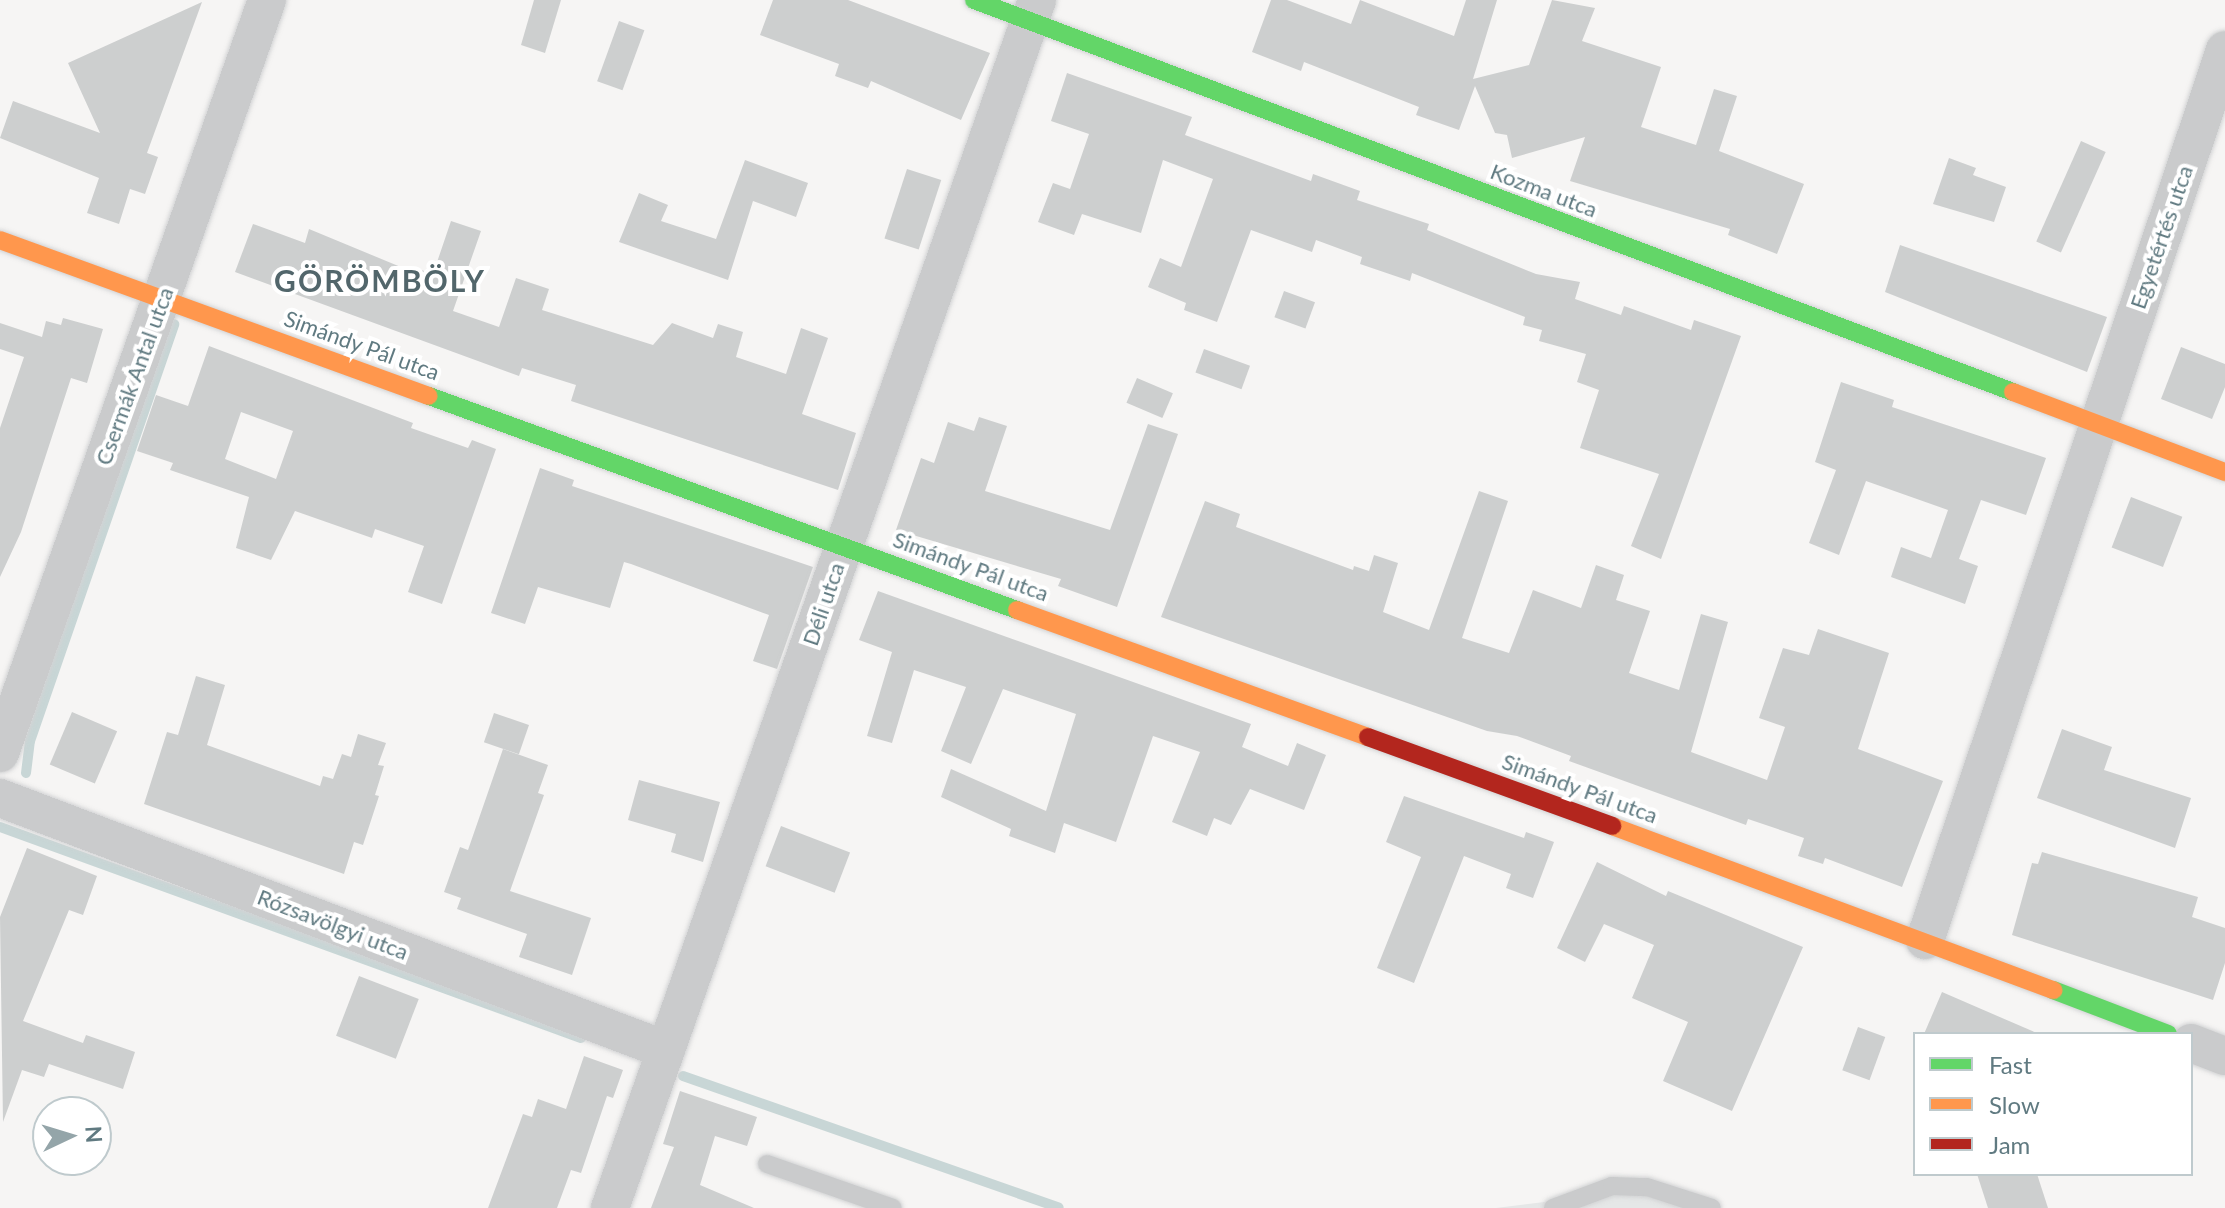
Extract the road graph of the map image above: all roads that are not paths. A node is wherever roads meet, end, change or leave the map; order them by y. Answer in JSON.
{"nodes":[{"id":1,"x":267,"y":0,"type":"edge"},
{"id":2,"x":974,"y":0,"type":"edge"},
{"id":3,"x":1033,"y":11,"type":"edge"},
{"id":4,"x":2225,"y":50,"type":"edge"},
{"id":5,"x":0,"y":240,"type":"edge"},
{"id":6,"x":161,"y":298,"type":"junction"},
{"id":7,"x":2098,"y":424,"type":"junction"},
{"id":8,"x":2225,"y":472,"type":"edge"},
{"id":9,"x":843,"y":545,"type":"junction"},
{"id":10,"x":0,"y":753,"type":"edge"},
{"id":11,"x":0,"y":798,"type":"edge"},
{"id":12,"x":1925,"y":940,"type":"junction"},
{"id":13,"x":2163,"y":1032,"type":"edge"},
{"id":14,"x":2193,"y":1044,"type":"edge"},
{"id":15,"x":666,"y":1050,"type":"junction"},
{"id":16,"x":2225,"y":1056,"type":"edge"},
{"id":17,"x":767,"y":1164,"type":"dead end"},
{"id":18,"x":610,"y":1208,"type":"edge"},
{"id":19,"x":893,"y":1208,"type":"edge"},
{"id":20,"x":1553,"y":1208,"type":"edge"},
{"id":21,"x":1712,"y":1208,"type":"edge"}],
"edges":[{"from":1,"to":6,"type":"street","name":"Csermák Antal utca"},
{"from":2,"to":3,"type":"street","name":"Kozma utca"},
{"from":3,"to":7,"type":"street","name":"Kozma utca"},
{"from":3,"to":9,"type":"street","name":"Déli utca"},
{"from":4,"to":7,"type":"street","name":"Egyetértés utca"},
{"from":5,"to":6,"type":"street","name":"Simándy Pál utca"},
{"from":6,"to":9,"type":"street","name":"Simándy Pál utca"},
{"from":6,"to":10,"type":"street","name":"Csermák Antal utca"},
{"from":7,"to":8,"type":"street","name":"Kozma utca"},
{"from":7,"to":12,"type":"street","name":"Egyetértés utca"},
{"from":9,"to":12,"type":"street","name":"Simándy Pál utca"},
{"from":9,"to":15,"type":"street","name":"Déli utca"},
{"from":11,"to":15,"type":"street","name":"Rózsavölgyi utca"},
{"from":12,"to":13,"type":"street","name":"Simándy Pál utca"},
{"from":14,"to":16,"type":"street"},
{"from":15,"to":18,"type":"street","name":"Déli utca"},
{"from":17,"to":19,"type":"lane"},
{"from":20,"to":21,"type":"lane"}]}
